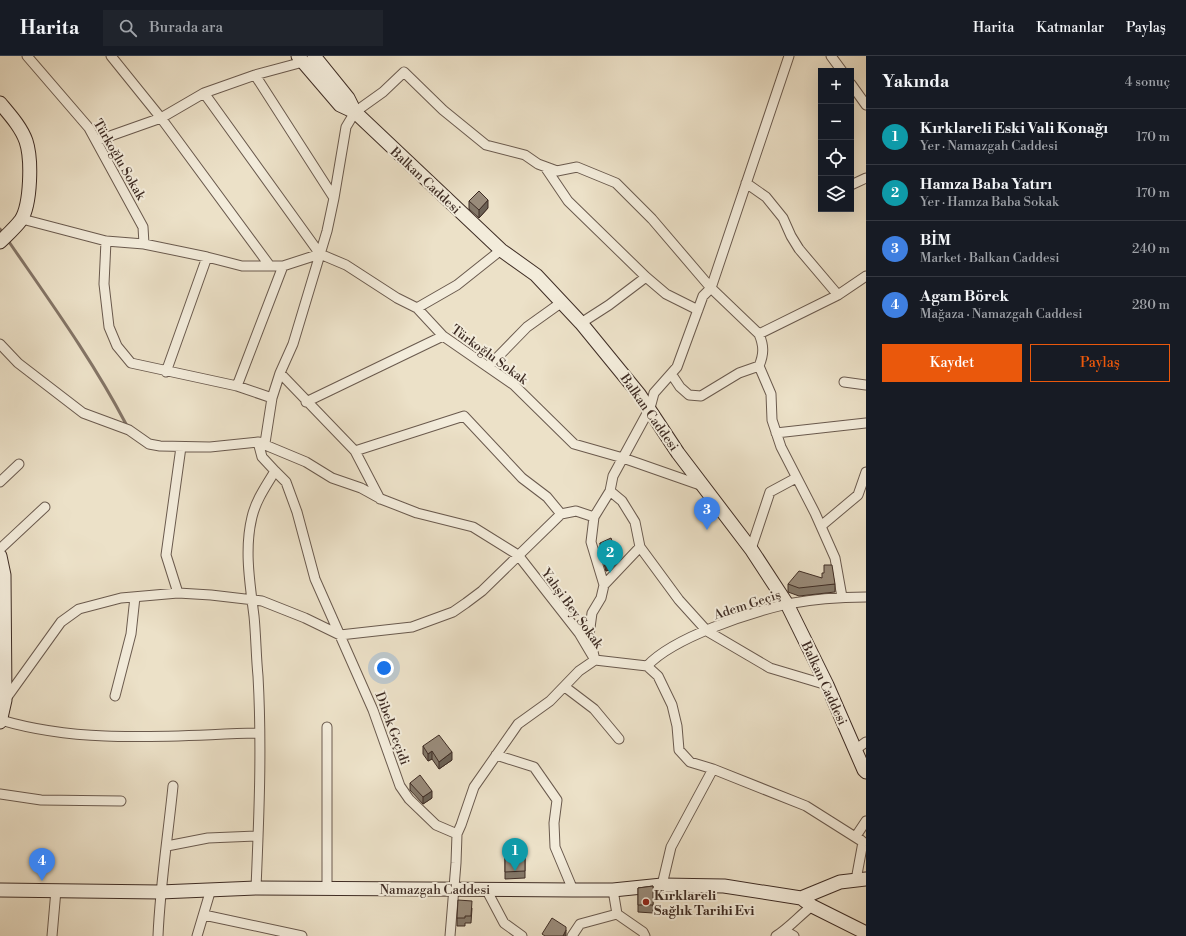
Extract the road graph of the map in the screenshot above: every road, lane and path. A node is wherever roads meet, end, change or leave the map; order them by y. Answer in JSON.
{"nodes":[{"id":1,"x":28,"y":56,"type":"edge"},
{"id":2,"x":111,"y":56,"type":"edge"},
{"id":3,"x":789,"y":56,"type":"edge"},
{"id":4,"x":831,"y":56,"type":"edge"},
{"id":5,"x":305,"y":58,"type":"edge"},
{"id":6,"x":840,"y":68,"type":"edge"},
{"id":7,"x":255,"y":75,"type":"junction"},
{"id":8,"x":854,"y":88,"type":"edge"},
{"id":9,"x":204,"y":93,"type":"junction"},
{"id":10,"x":0,"y":103,"type":"edge"},
{"id":11,"x":866,"y":105,"type":"edge"},
{"id":12,"x":355,"y":112,"type":"junction"},
{"id":13,"x":161,"y":118,"type":"junction"},
{"id":14,"x":96,"y":141,"type":"junction"},
{"id":15,"x":545,"y":167,"type":"junction"},
{"id":16,"x":866,"y":178,"type":"edge"},
{"id":17,"x":746,"y":183,"type":"junction"},
{"id":18,"x":854,"y":184,"type":"edge"},
{"id":19,"x":334,"y":198,"type":"junction"},
{"id":20,"x":22,"y":219,"type":"junction"},
{"id":21,"x":106,"y":241,"type":"junction"},
{"id":22,"x":0,"y":242,"type":"edge"},
{"id":23,"x":144,"y":244,"type":"junction"},
{"id":24,"x":501,"y":250,"type":"junction"},
{"id":25,"x":320,"y":254,"type":"junction"},
{"id":26,"x":207,"y":257,"type":"junction"},
{"id":27,"x":270,"y":266,"type":"junction"},
{"id":28,"x":283,"y":266,"type":"junction"},
{"id":29,"x":866,"y":276,"type":"edge"},
{"id":30,"x":646,"y":277,"type":"junction"},
{"id":31,"x":711,"y":288,"type":"junction"},
{"id":32,"x":838,"y":296,"type":"junction"},
{"id":33,"x":562,"y":302,"type":"junction"},
{"id":34,"x":417,"y":308,"type":"junction"},
{"id":35,"x":698,"y":310,"type":"junction"},
{"id":36,"x":581,"y":323,"type":"junction"},
{"id":37,"x":759,"y":334,"type":"junction"},
{"id":38,"x":443,"y":336,"type":"junction"},
{"id":39,"x":0,"y":344,"type":"edge"},
{"id":40,"x":759,"y":366,"type":"junction"},
{"id":41,"x":488,"y":367,"type":"junction"},
{"id":42,"x":166,"y":372,"type":"junction"},
{"id":43,"x":280,"y":373,"type":"junction"},
{"id":44,"x":672,"y":375,"type":"junction"},
{"id":45,"x":844,"y":382,"type":"dead end"},
{"id":46,"x":237,"y":386,"type":"junction"},
{"id":47,"x":866,"y":386,"type":"edge"},
{"id":48,"x":272,"y":398,"type":"junction"},
{"id":49,"x":306,"y":402,"type":"junction"},
{"id":50,"x":650,"y":408,"type":"junction"},
{"id":51,"x":866,"y":423,"type":"edge"},
{"id":52,"x":776,"y":433,"type":"junction"},
{"id":53,"x":258,"y":442,"type":"junction"},
{"id":54,"x":181,"y":447,"type":"junction"},
{"id":55,"x":355,"y":451,"type":"junction"},
{"id":56,"x":623,"y":458,"type":"junction"},
{"id":57,"x":19,"y":464,"type":"dead end"},
{"id":58,"x":275,"y":471,"type":"junction"},
{"id":59,"x":866,"y":472,"type":"edge"},
{"id":60,"x":796,"y":478,"type":"junction"},
{"id":61,"x":0,"y":482,"type":"edge"},
{"id":62,"x":704,"y":487,"type":"junction"},
{"id":63,"x":610,"y":491,"type":"junction"},
{"id":64,"x":381,"y":499,"type":"junction"},
{"id":65,"x":45,"y":507,"type":"dead end"},
{"id":66,"x":561,"y":514,"type":"junction"},
{"id":67,"x":594,"y":517,"type":"junction"},
{"id":68,"x":821,"y":526,"type":"junction"},
{"id":69,"x":640,"y":547,"type":"junction"},
{"id":70,"x":0,"y":549,"type":"edge"},
{"id":71,"x":751,"y":549,"type":"junction"},
{"id":72,"x":518,"y":555,"type":"junction"},
{"id":73,"x":0,"y":556,"type":"edge"},
{"id":74,"x":604,"y":585,"type":"junction"},
{"id":75,"x":178,"y":593,"type":"junction"},
{"id":76,"x":866,"y":596,"type":"edge"},
{"id":77,"x":135,"y":597,"type":"junction"},
{"id":78,"x":842,"y":597,"type":"junction"},
{"id":79,"x":250,"y":599,"type":"junction"},
{"id":80,"x":787,"y":604,"type":"junction"},
{"id":81,"x":707,"y":631,"type":"junction"},
{"id":82,"x":2,"y":632,"type":"edge"},
{"id":83,"x":340,"y":635,"type":"junction"},
{"id":84,"x":595,"y":660,"type":"junction"},
{"id":85,"x":647,"y":666,"type":"junction"},
{"id":86,"x":827,"y":685,"type":"junction"},
{"id":87,"x":565,"y":687,"type":"junction"},
{"id":88,"x":115,"y":696,"type":"dead end"},
{"id":89,"x":2,"y":698,"type":"edge"},
{"id":90,"x":0,"y":721,"type":"edge"},
{"id":91,"x":327,"y":727,"type":"dead end"},
{"id":92,"x":259,"y":733,"type":"junction"},
{"id":93,"x":618,"y":739,"type":"dead end"},
{"id":94,"x":866,"y":742,"type":"edge"},
{"id":95,"x":855,"y":750,"type":"junction"},
{"id":96,"x":496,"y":755,"type":"junction"},
{"id":97,"x":713,"y":769,"type":"junction"},
{"id":98,"x":866,"y":772,"type":"edge"},
{"id":99,"x":173,"y":786,"type":"dead end"},
{"id":100,"x":0,"y":794,"type":"edge"},
{"id":101,"x":121,"y":801,"type":"dead end"},
{"id":102,"x":866,"y":821,"type":"edge"},
{"id":103,"x":457,"y":834,"type":"junction"},
{"id":104,"x":258,"y":836,"type":"junction"},
{"id":105,"x":863,"y":842,"type":"junction"},
{"id":106,"x":167,"y":846,"type":"junction"},
{"id":107,"x":861,"y":879,"type":"edge"},
{"id":108,"x":662,"y":885,"type":"junction"},
{"id":109,"x":256,"y":888,"type":"junction"},
{"id":110,"x":327,"y":888,"type":"junction"},
{"id":111,"x":453,"y":889,"type":"junction"},
{"id":112,"x":486,"y":889,"type":"junction"},
{"id":113,"x":0,"y":890,"type":"edge"},
{"id":114,"x":56,"y":890,"type":"junction"},
{"id":115,"x":211,"y":890,"type":"junction"},
{"id":116,"x":573,"y":890,"type":"junction"},
{"id":117,"x":613,"y":890,"type":"junction"},
{"id":118,"x":160,"y":892,"type":"junction"},
{"id":119,"x":801,"y":898,"type":"junction"},
{"id":120,"x":812,"y":906,"type":"junction"},
{"id":121,"x":617,"y":914,"type":"junction"},
{"id":122,"x":204,"y":915,"type":"junction"},
{"id":123,"x":785,"y":931,"type":"junction"},
{"id":124,"x":866,"y":933,"type":"edge"},
{"id":125,"x":52,"y":936,"type":"edge"},
{"id":126,"x":158,"y":936,"type":"edge"},
{"id":127,"x":196,"y":936,"type":"edge"},
{"id":128,"x":302,"y":936,"type":"edge"},
{"id":129,"x":450,"y":936,"type":"edge"},
{"id":130,"x":522,"y":936,"type":"edge"},
{"id":131,"x":572,"y":936,"type":"edge"},
{"id":132,"x":645,"y":936,"type":"edge"},
{"id":133,"x":776,"y":936,"type":"edge"},
{"id":134,"x":794,"y":936,"type":"edge"}],
"edges":[{"from":1,"to":14,"type":"street","name":"Türkoğlu Sokak"},
{"from":2,"to":13,"type":"street"},
{"from":3,"to":17,"type":"street"},
{"from":4,"to":6,"type":"street"},
{"from":5,"to":7,"type":"street"},
{"from":5,"to":12,"type":"street","name":"Balkan Caddesi"},
{"from":7,"to":9,"type":"street"},
{"from":7,"to":19,"type":"street"},
{"from":8,"to":11,"type":"street"},
{"from":9,"to":13,"type":"street"},
{"from":9,"to":25,"type":"street"},
{"from":10,"to":20,"type":"street"},
{"from":12,"to":15,"type":"street"},
{"from":12,"to":19,"type":"street"},
{"from":12,"to":24,"type":"street","name":"Balkan Caddesi"},
{"from":13,"to":14,"type":"street"},
{"from":13,"to":27,"type":"street"},
{"from":14,"to":23,"type":"street","name":"Türkoğlu Sokak"},
{"from":15,"to":30,"type":"street"},
{"from":15,"to":31,"type":"street"},
{"from":16,"to":18,"type":"street"},
{"from":17,"to":31,"type":"street"},
{"from":17,"to":32,"type":"street"},
{"from":19,"to":25,"type":"street"},
{"from":20,"to":21,"type":"street"},
{"from":20,"to":22,"type":"street"},
{"from":21,"to":23,"type":"street"},
{"from":21,"to":42,"type":"street"},
{"from":23,"to":26,"type":"street"},
{"from":24,"to":33,"type":"street","name":"Balkan Caddesi"},
{"from":24,"to":34,"type":"street"},
{"from":25,"to":28,"type":"street"},
{"from":25,"to":34,"type":"street","name":"Türkoğlu Sokak"},
{"from":25,"to":43,"type":"street"},
{"from":26,"to":27,"type":"street"},
{"from":26,"to":42,"type":"street"},
{"from":27,"to":28,"type":"street"},
{"from":28,"to":46,"type":"street"},
{"from":29,"to":32,"type":"street"},
{"from":30,"to":35,"type":"street"},
{"from":30,"to":36,"type":"street"},
{"from":31,"to":35,"type":"street"},
{"from":31,"to":37,"type":"street"},
{"from":32,"to":37,"type":"street"},
{"from":33,"to":36,"type":"street","name":"Balkan Caddesi"},
{"from":33,"to":41,"type":"street"},
{"from":34,"to":38,"type":"street","name":"Türkoğlu Sokak"},
{"from":35,"to":44,"type":"street"},
{"from":36,"to":50,"type":"street","name":"Balkan Caddesi"},
{"from":37,"to":40,"type":"street"},
{"from":38,"to":41,"type":"street","name":"Türkoğlu Sokak"},
{"from":38,"to":49,"type":"street"},
{"from":39,"to":54,"type":"street"},
{"from":40,"to":44,"type":"street"},
{"from":40,"to":52,"type":"street"},
{"from":41,"to":56,"type":"street","name":"Türkoğlu Sokak"},
{"from":42,"to":46,"type":"street"},
{"from":43,"to":48,"type":"street"},
{"from":43,"to":49,"type":"street"},
{"from":44,"to":50,"type":"street"},
{"from":45,"to":47,"type":"street"},
{"from":46,"to":48,"type":"street"},
{"from":48,"to":53,"type":"street"},
{"from":49,"to":55,"type":"street"},
{"from":50,"to":56,"type":"street"},
{"from":50,"to":62,"type":"street","name":"Balkan Caddesi"},
{"from":51,"to":52,"type":"street"},
{"from":52,"to":60,"type":"street"},
{"from":53,"to":54,"type":"street"},
{"from":53,"to":58,"type":"street","name":"Dibek Geçidi"},
{"from":53,"to":64,"type":"street","name":"Yahşi Bey Sokak"},
{"from":54,"to":75,"type":"street"},
{"from":55,"to":64,"type":"street"},
{"from":55,"to":66,"type":"street"},
{"from":56,"to":62,"type":"street","name":"Türkoğlu Sokak"},
{"from":56,"to":63,"type":"street"},
{"from":57,"to":61,"type":"street"},
{"from":58,"to":79,"type":"street"},
{"from":58,"to":83,"type":"street","name":"Dibek Geçidi"},
{"from":59,"to":68,"type":"street"},
{"from":60,"to":68,"type":"street"},
{"from":60,"to":71,"type":"street"},
{"from":62,"to":71,"type":"street","name":"Balkan Caddesi"},
{"from":63,"to":67,"type":"street"},
{"from":63,"to":69,"type":"street"},
{"from":64,"to":72,"type":"street","name":"Yahşi Bey Sokak"},
{"from":65,"to":70,"type":"street"},
{"from":66,"to":67,"type":"street"},
{"from":66,"to":72,"type":"street"},
{"from":67,"to":74,"type":"street"},
{"from":68,"to":78,"type":"street"},
{"from":69,"to":74,"type":"street"},
{"from":69,"to":81,"type":"street"},
{"from":71,"to":80,"type":"street","name":"Balkan Caddesi"},
{"from":72,"to":83,"type":"street"},
{"from":72,"to":84,"type":"street","name":"Yahşi Bey Sokak"},
{"from":73,"to":82,"type":"street"},
{"from":74,"to":84,"type":"street"},
{"from":75,"to":77,"type":"street"},
{"from":75,"to":79,"type":"street"},
{"from":76,"to":78,"type":"street","name":"Adem Geçiş"},
{"from":77,"to":88,"type":"street"},
{"from":77,"to":89,"type":"street"},
{"from":78,"to":80,"type":"street","name":"Adem Geçiş"},
{"from":79,"to":83,"type":"street"},
{"from":79,"to":92,"type":"street"},
{"from":80,"to":81,"type":"street","name":"Adem Geçiş"},
{"from":80,"to":86,"type":"street","name":"Balkan Caddesi"},
{"from":81,"to":85,"type":"street","name":"Adem Geçiş"},
{"from":81,"to":86,"type":"street"},
{"from":82,"to":89,"type":"street"},
{"from":83,"to":103,"type":"street","name":"Dibek Geçidi"},
{"from":84,"to":85,"type":"street","name":"Yahşi Bey Sokak"},
{"from":84,"to":87,"type":"street"},
{"from":85,"to":97,"type":"street"},
{"from":86,"to":95,"type":"street","name":"Balkan Caddesi"},
{"from":87,"to":93,"type":"street"},
{"from":87,"to":96,"type":"street"},
{"from":89,"to":90,"type":"street"},
{"from":90,"to":92,"type":"street"},
{"from":91,"to":110,"type":"street"},
{"from":92,"to":104,"type":"street"},
{"from":94,"to":95,"type":"street"},
{"from":95,"to":98,"type":"street","name":"Balkan Caddesi"},
{"from":96,"to":103,"type":"street"},
{"from":96,"to":116,"type":"street"},
{"from":97,"to":105,"type":"street"},
{"from":97,"to":108,"type":"street"},
{"from":99,"to":106,"type":"street"},
{"from":100,"to":101,"type":"street"},
{"from":102,"to":105,"type":"street"},
{"from":103,"to":111,"type":"street"},
{"from":104,"to":106,"type":"street"},
{"from":104,"to":109,"type":"street"},
{"from":105,"to":107,"type":"street"},
{"from":106,"to":118,"type":"street"},
{"from":107,"to":119,"type":"street"},
{"from":108,"to":117,"type":"street","name":"Namazgah Caddesi"},
{"from":108,"to":119,"type":"street","name":"Namazgah Caddesi"},
{"from":109,"to":110,"type":"street","name":"Namazgah Caddesi"},
{"from":109,"to":115,"type":"street","name":"Namazgah Caddesi"},
{"from":110,"to":111,"type":"street","name":"Namazgah Caddesi"},
{"from":111,"to":112,"type":"street","name":"Namazgah Caddesi"},
{"from":111,"to":129,"type":"street"},
{"from":112,"to":116,"type":"street","name":"Namazgah Caddesi"},
{"from":112,"to":130,"type":"street"},
{"from":113,"to":114,"type":"street","name":"Namazgah Caddesi"},
{"from":114,"to":118,"type":"street","name":"Namazgah Caddesi"},
{"from":114,"to":125,"type":"street"},
{"from":115,"to":118,"type":"street","name":"Namazgah Caddesi"},
{"from":115,"to":122,"type":"street"},
{"from":116,"to":117,"type":"street","name":"Namazgah Caddesi"},
{"from":117,"to":121,"type":"street"},
{"from":118,"to":126,"type":"street"},
{"from":119,"to":120,"type":"street"},
{"from":120,"to":123,"type":"street"},
{"from":120,"to":124,"type":"street"},
{"from":121,"to":131,"type":"street"},
{"from":121,"to":132,"type":"street"},
{"from":122,"to":127,"type":"street"},
{"from":122,"to":128,"type":"street"},
{"from":123,"to":133,"type":"street"},
{"from":123,"to":134,"type":"street"}]}
